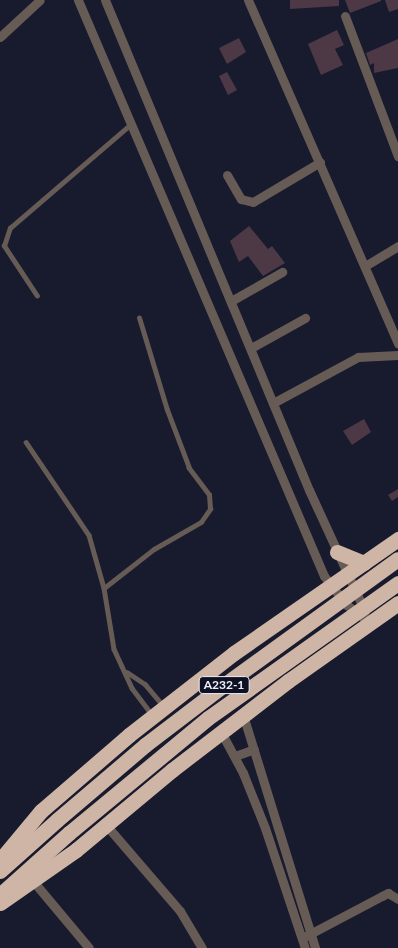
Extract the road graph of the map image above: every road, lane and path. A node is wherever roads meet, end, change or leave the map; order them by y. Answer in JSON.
{"nodes":[{"id":1,"x":40,"y":0,"type":"edge"},
{"id":2,"x":78,"y":0,"type":"edge"},
{"id":3,"x":105,"y":0,"type":"edge"},
{"id":4,"x":248,"y":0,"type":"edge"},
{"id":5,"x":345,"y":16,"type":"dead end"},
{"id":6,"x":0,"y":37,"type":"edge"},
{"id":7,"x":131,"y":124,"type":"junction"},
{"id":8,"x":398,"y":156,"type":"edge"},
{"id":9,"x":320,"y":162,"type":"junction"},
{"id":10,"x":227,"y":175,"type":"dead end"},
{"id":11,"x":398,"y":246,"type":"edge"},
{"id":12,"x":365,"y":266,"type":"junction"},
{"id":13,"x":282,"y":272,"type":"dead end"},
{"id":14,"x":37,"y":296,"type":"dead end"},
{"id":15,"x":231,"y":301,"type":"junction"},
{"id":16,"x":138,"y":318,"type":"dead end"},
{"id":17,"x":305,"y":318,"type":"dead end"},
{"id":18,"x":398,"y":344,"type":"edge"},
{"id":19,"x":251,"y":348,"type":"junction"},
{"id":20,"x":398,"y":355,"type":"edge"},
{"id":21,"x":273,"y":402,"type":"junction"},
{"id":22,"x":26,"y":442,"type":"dead end"},
{"id":23,"x":398,"y":539,"type":"edge"},
{"id":24,"x":337,"y":552,"type":"junction"},
{"id":25,"x":398,"y":559,"type":"edge"},
{"id":26,"x":364,"y":563,"type":"junction"},
{"id":27,"x":346,"y":576,"type":"junction"},
{"id":28,"x":398,"y":583,"type":"edge"},
{"id":29,"x":330,"y":587,"type":"junction"},
{"id":30,"x":104,"y":588,"type":"junction"},
{"id":31,"x":398,"y":603,"type":"edge"},
{"id":32,"x":371,"y":623,"type":"junction"},
{"id":33,"x":127,"y":672,"type":"junction"},
{"id":34,"x":159,"y":711,"type":"junction"},
{"id":35,"x":243,"y":715,"type":"junction"},
{"id":36,"x":221,"y":732,"type":"junction"},
{"id":37,"x":254,"y":749,"type":"junction"},
{"id":38,"x":235,"y":756,"type":"junction"},
{"id":39,"x":263,"y":777,"type":"junction"},
{"id":40,"x":247,"y":783,"type":"junction"},
{"id":41,"x":106,"y":824,"type":"junction"},
{"id":42,"x":0,"y":860,"type":"edge"},
{"id":43,"x":0,"y":871,"type":"edge"},
{"id":44,"x":33,"y":881,"type":"junction"},
{"id":45,"x":0,"y":895,"type":"edge"},
{"id":46,"x":398,"y":899,"type":"edge"},
{"id":47,"x":0,"y":903,"type":"edge"},
{"id":48,"x":310,"y":934,"type":"junction"},
{"id":49,"x":302,"y":938,"type":"junction"},
{"id":50,"x":90,"y":948,"type":"edge"},
{"id":51,"x":202,"y":948,"type":"edge"},
{"id":52,"x":305,"y":948,"type":"edge"},
{"id":53,"x":315,"y":948,"type":"edge"}],
"edges":[{"from":1,"to":6,"type":"street"},
{"from":2,"to":7,"type":"street"},
{"from":3,"to":15,"type":"street"},
{"from":4,"to":9,"type":"street"},
{"from":5,"to":8,"type":"street"},
{"from":7,"to":14,"type":"lane"},
{"from":7,"to":29,"type":"street"},
{"from":9,"to":10,"type":"street"},
{"from":9,"to":12,"type":"street"},
{"from":11,"to":12,"type":"street"},
{"from":12,"to":18,"type":"street"},
{"from":13,"to":15,"type":"street"},
{"from":15,"to":19,"type":"street"},
{"from":16,"to":30,"type":"lane"},
{"from":17,"to":19,"type":"street"},
{"from":19,"to":21,"type":"street"},
{"from":20,"to":21,"type":"street"},
{"from":21,"to":24,"type":"street"},
{"from":22,"to":30,"type":"lane"},
{"from":23,"to":26,"type":"highway"},
{"from":24,"to":26,"type":"highway"},
{"from":24,"to":27,"type":"street"},
{"from":25,"to":43,"type":"highway","number":"A232-1","bridge":true},
{"from":26,"to":27,"type":"highway"},
{"from":27,"to":29,"type":"highway"},
{"from":27,"to":32,"type":"street"},
{"from":28,"to":45,"type":"highway","number":"A232-1","bridge":true},
{"from":29,"to":32,"type":"street"},
{"from":29,"to":34,"type":"highway"},
{"from":30,"to":33,"type":"lane"},
{"from":31,"to":32,"type":"highway"},
{"from":32,"to":35,"type":"highway"},
{"from":33,"to":34,"type":"lane"},
{"from":33,"to":34,"type":"lane"},
{"from":34,"to":42,"type":"highway"},
{"from":35,"to":36,"type":"highway"},
{"from":35,"to":37,"type":"street"},
{"from":36,"to":38,"type":"street"},
{"from":36,"to":41,"type":"highway"},
{"from":37,"to":38,"type":"street"},
{"from":37,"to":39,"type":"street"},
{"from":38,"to":40,"type":"street"},
{"from":39,"to":40,"type":"street"},
{"from":39,"to":48,"type":"street"},
{"from":40,"to":49,"type":"street"},
{"from":41,"to":44,"type":"highway"},
{"from":41,"to":51,"type":"street"},
{"from":44,"to":47,"type":"highway"},
{"from":44,"to":50,"type":"street"},
{"from":46,"to":48,"type":"street"},
{"from":48,"to":49,"type":"street"},
{"from":48,"to":53,"type":"street"},
{"from":49,"to":52,"type":"street"}]}
